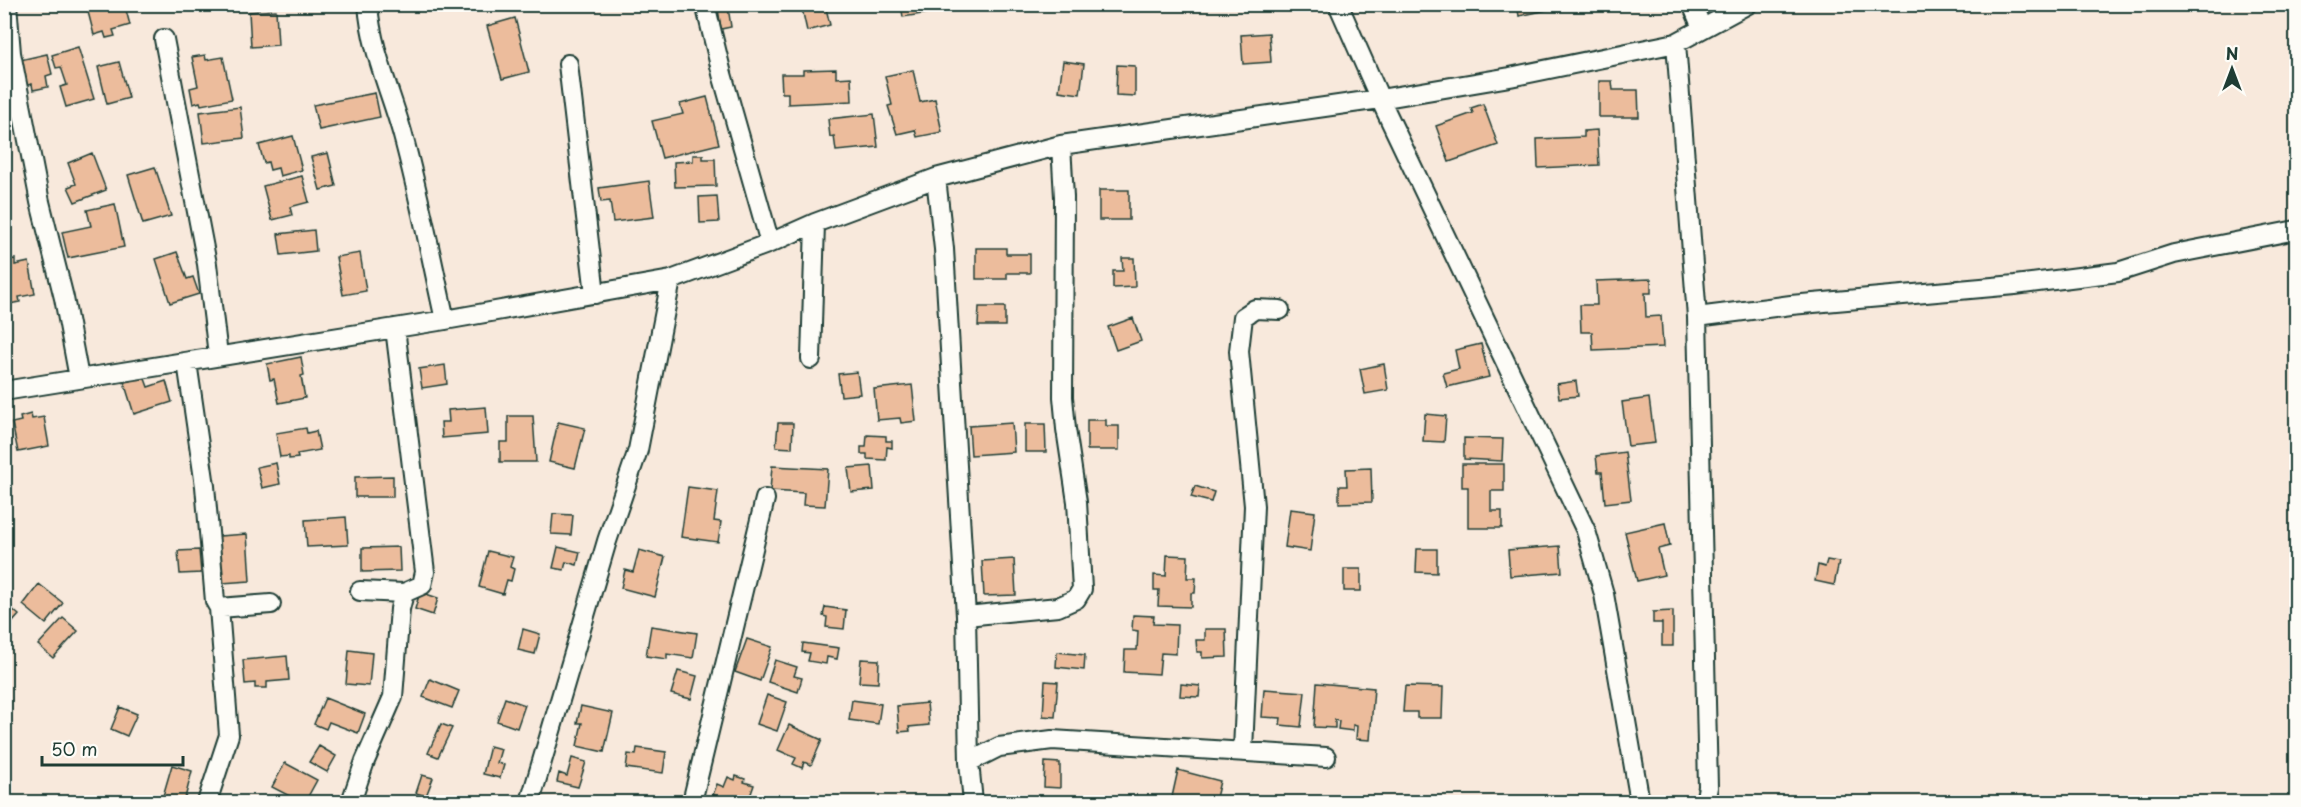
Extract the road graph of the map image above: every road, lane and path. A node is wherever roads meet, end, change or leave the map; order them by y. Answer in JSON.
{"nodes":[{"id":1,"x":7,"y":4,"type":"edge"},
{"id":2,"x":368,"y":4,"type":"edge"},
{"id":3,"x":705,"y":4,"type":"edge"},
{"id":4,"x":1338,"y":4,"type":"edge"},
{"id":5,"x":1692,"y":4,"type":"edge"},
{"id":6,"x":1748,"y":4,"type":"edge"},
{"id":7,"x":1702,"y":28,"type":"junction"},
{"id":8,"x":164,"y":39,"type":"dead end"},
{"id":9,"x":1676,"y":43,"type":"junction"},
{"id":10,"x":568,"y":64,"type":"dead end"},
{"id":11,"x":1380,"y":99,"type":"junction"},
{"id":12,"x":1061,"y":145,"type":"junction"},
{"id":13,"x":936,"y":178,"type":"junction"},
{"id":14,"x":815,"y":223,"type":"junction"},
{"id":15,"x":2296,"y":230,"type":"edge"},
{"id":16,"x":770,"y":243,"type":"junction"},
{"id":17,"x":671,"y":280,"type":"junction"},
{"id":18,"x":595,"y":294,"type":"junction"},
{"id":19,"x":1280,"y":310,"type":"dead end"},
{"id":20,"x":1696,"y":317,"type":"junction"},
{"id":21,"x":446,"y":320,"type":"junction"},
{"id":22,"x":395,"y":328,"type":"junction"},
{"id":23,"x":219,"y":355,"type":"junction"},
{"id":24,"x":810,"y":359,"type":"dead end"},
{"id":25,"x":187,"y":362,"type":"junction"},
{"id":26,"x":80,"y":378,"type":"junction"},
{"id":27,"x":4,"y":392,"type":"edge"},
{"id":28,"x":765,"y":499,"type":"dead end"},
{"id":29,"x":360,"y":591,"type":"dead end"},
{"id":30,"x":404,"y":593,"type":"junction"},
{"id":31,"x":271,"y":604,"type":"dead end"},
{"id":32,"x":219,"y":608,"type":"junction"},
{"id":33,"x":966,"y":616,"type":"junction"},
{"id":34,"x":1243,"y":750,"type":"junction"},
{"id":35,"x":1326,"y":757,"type":"dead end"},
{"id":36,"x":969,"y":762,"type":"junction"},
{"id":37,"x":207,"y":802,"type":"edge"},
{"id":38,"x":351,"y":802,"type":"edge"},
{"id":39,"x":530,"y":802,"type":"edge"},
{"id":40,"x":692,"y":802,"type":"edge"},
{"id":41,"x":973,"y":802,"type":"edge"},
{"id":42,"x":1640,"y":802,"type":"edge"},
{"id":43,"x":1706,"y":802,"type":"edge"}],
"edges":[{"from":1,"to":26,"type":"street"},
{"from":2,"to":21,"type":"street"},
{"from":3,"to":16,"type":"street"},
{"from":4,"to":11,"type":"street"},
{"from":5,"to":7,"type":"street"},
{"from":6,"to":7,"type":"street"},
{"from":7,"to":9,"type":"street"},
{"from":8,"to":23,"type":"street"},
{"from":9,"to":11,"type":"street"},
{"from":9,"to":20,"type":"street"},
{"from":10,"to":18,"type":"street"},
{"from":11,"to":12,"type":"street"},
{"from":11,"to":42,"type":"street"},
{"from":12,"to":13,"type":"street"},
{"from":12,"to":33,"type":"street"},
{"from":13,"to":14,"type":"street"},
{"from":13,"to":33,"type":"street"},
{"from":14,"to":16,"type":"street"},
{"from":14,"to":24,"type":"street"},
{"from":15,"to":20,"type":"street"},
{"from":16,"to":17,"type":"street"},
{"from":17,"to":18,"type":"street"},
{"from":17,"to":39,"type":"street"},
{"from":18,"to":21,"type":"street"},
{"from":19,"to":34,"type":"street"},
{"from":20,"to":43,"type":"street"},
{"from":21,"to":22,"type":"street"},
{"from":22,"to":23,"type":"street"},
{"from":22,"to":30,"type":"street"},
{"from":23,"to":25,"type":"street"},
{"from":25,"to":26,"type":"street"},
{"from":25,"to":32,"type":"street"},
{"from":26,"to":27,"type":"street"},
{"from":28,"to":40,"type":"street"},
{"from":29,"to":30,"type":"street"},
{"from":30,"to":38,"type":"street"},
{"from":31,"to":32,"type":"street"},
{"from":32,"to":37,"type":"street"},
{"from":33,"to":36,"type":"street"},
{"from":34,"to":35,"type":"street"},
{"from":34,"to":36,"type":"street"},
{"from":36,"to":41,"type":"street"}]}
